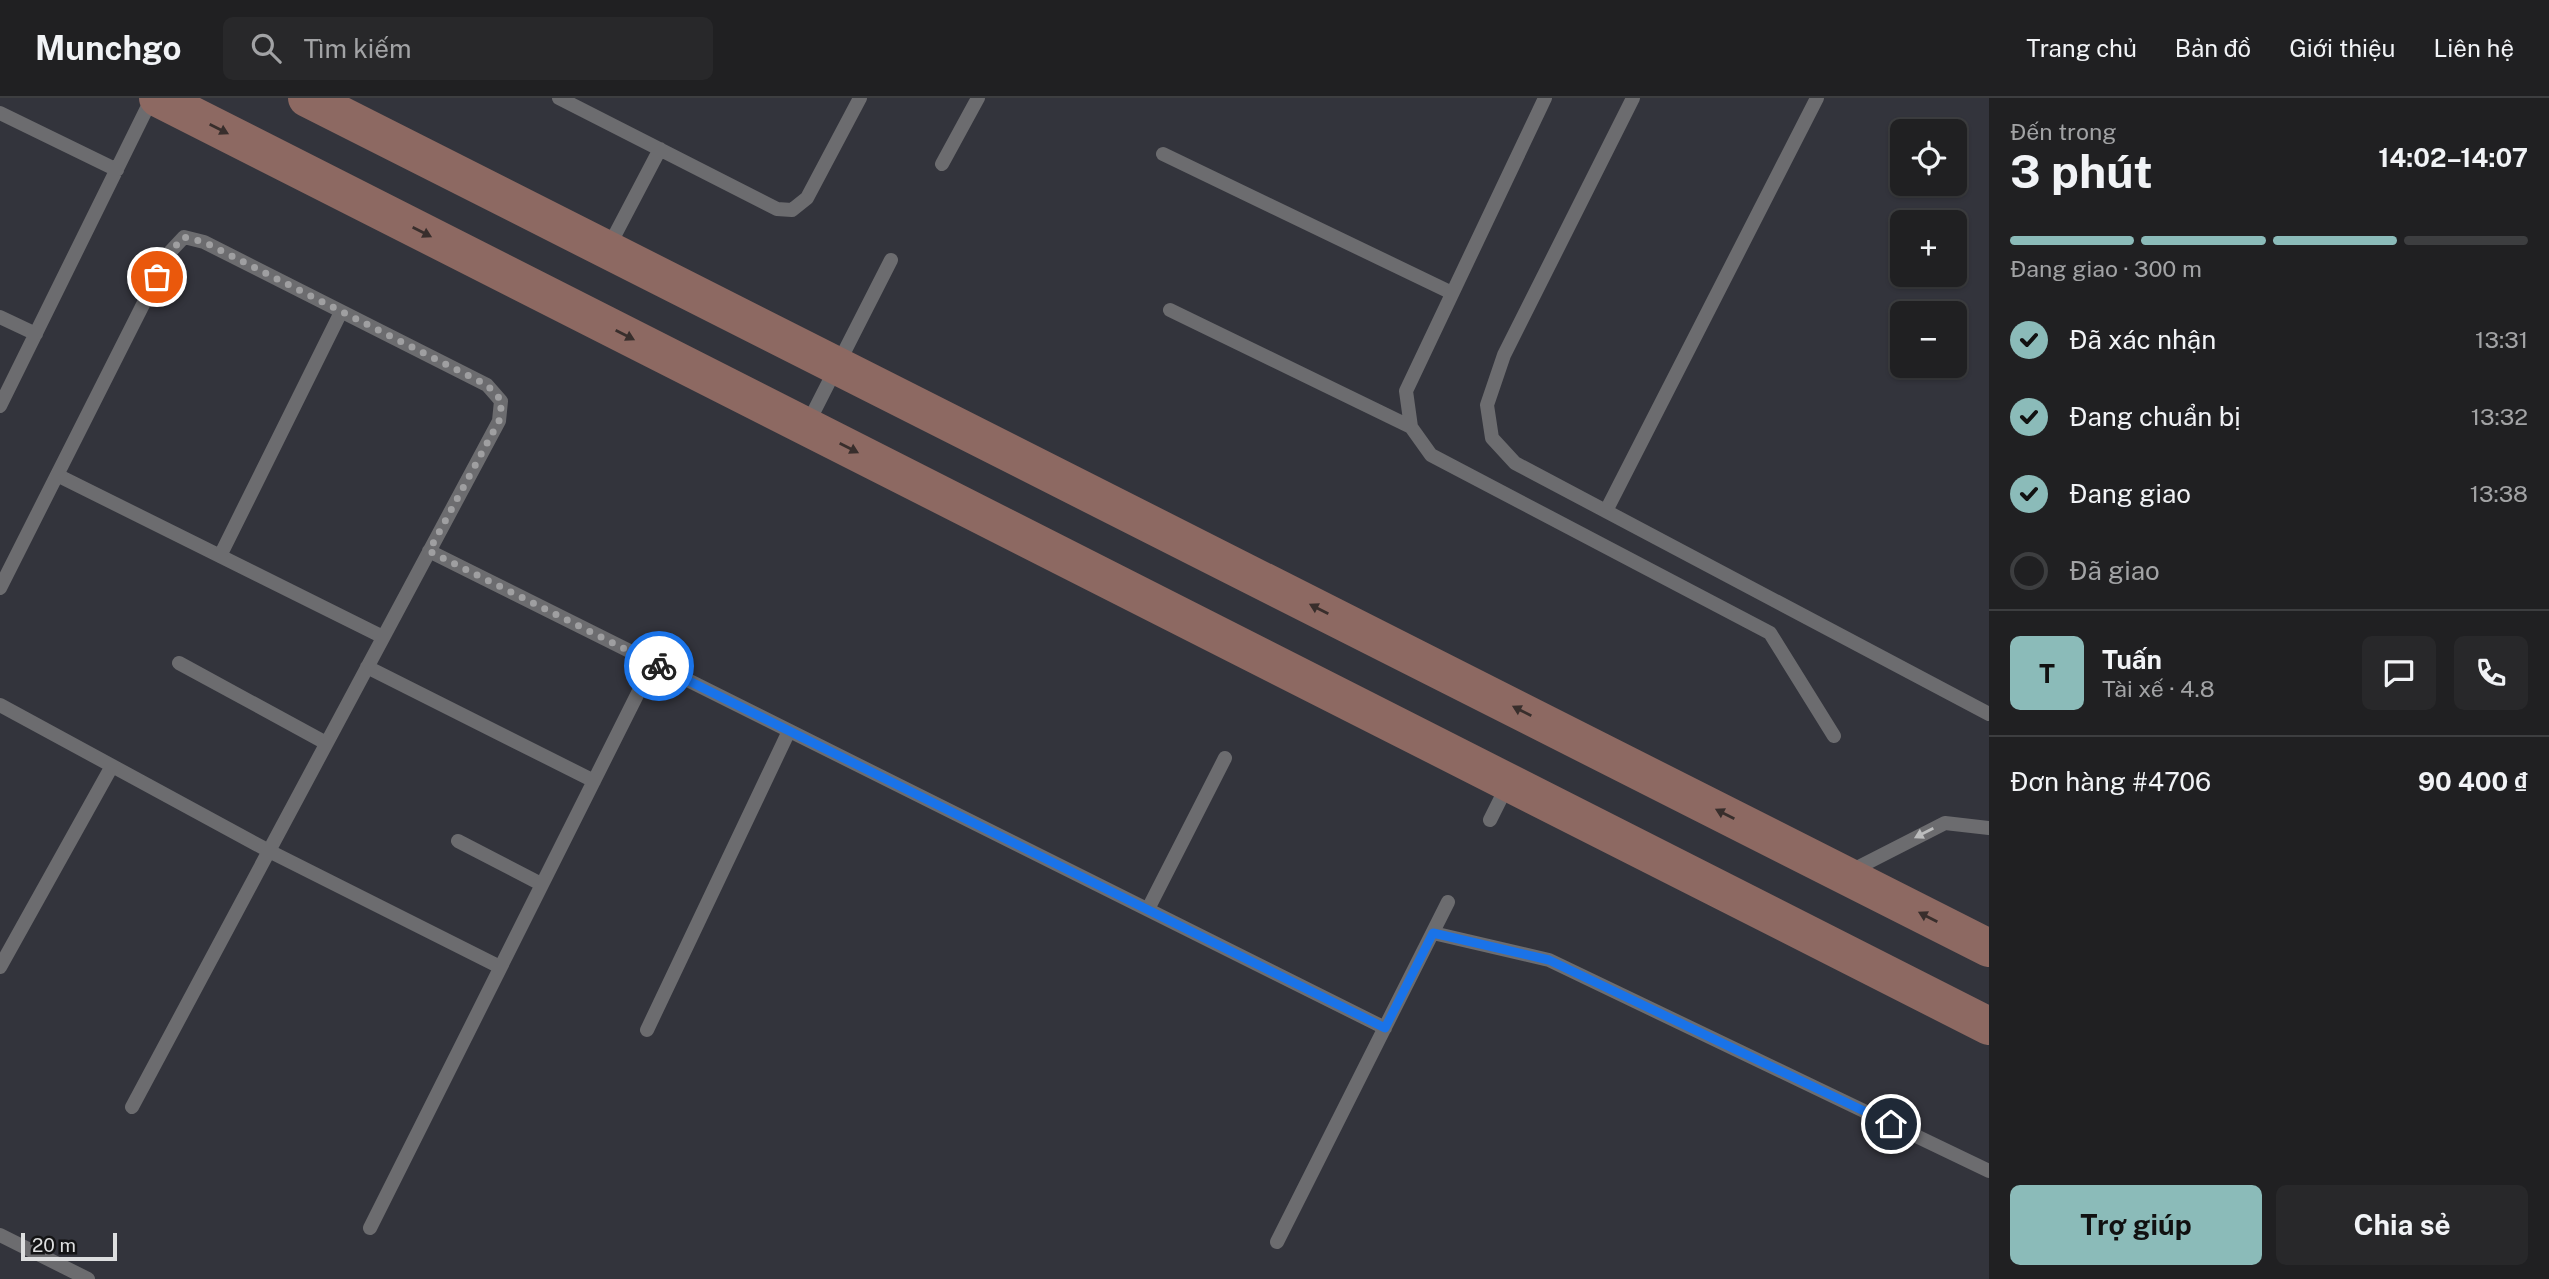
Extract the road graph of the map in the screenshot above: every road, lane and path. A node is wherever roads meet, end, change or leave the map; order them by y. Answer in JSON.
{"nodes":[{"id":1,"x":152,"y":98,"type":"edge"},
{"id":2,"x":158,"y":98,"type":"edge"},
{"id":3,"x":307,"y":98,"type":"edge"},
{"id":4,"x":559,"y":98,"type":"edge"},
{"id":5,"x":860,"y":98,"type":"edge"},
{"id":6,"x":978,"y":98,"type":"edge"},
{"id":7,"x":1545,"y":98,"type":"edge"},
{"id":8,"x":1633,"y":98,"type":"edge"},
{"id":9,"x":1817,"y":98,"type":"edge"},
{"id":10,"x":0,"y":114,"type":"edge"},
{"id":11,"x":660,"y":149,"type":"junction"},
{"id":12,"x":1163,"y":154,"type":"dead end"},
{"id":13,"x":942,"y":164,"type":"dead end"},
{"id":14,"x":117,"y":170,"type":"junction"},
{"id":15,"x":607,"y":249,"type":"junction"},
{"id":16,"x":891,"y":260,"type":"dead end"},
{"id":17,"x":1452,"y":293,"type":"junction"},
{"id":18,"x":1170,"y":310,"type":"dead end"},
{"id":19,"x":341,"y":312,"type":"junction"},
{"id":20,"x":0,"y":317,"type":"edge"},
{"id":21,"x":36,"y":334,"type":"junction"},
{"id":22,"x":837,"y":366,"type":"junction"},
{"id":23,"x":0,"y":406,"type":"edge"},
{"id":24,"x":806,"y":426,"type":"junction"},
{"id":25,"x":1412,"y":427,"type":"junction"},
{"id":26,"x":57,"y":475,"type":"junction"},
{"id":27,"x":1606,"y":511,"type":"junction"},
{"id":28,"x":429,"y":551,"type":"junction"},
{"id":29,"x":220,"y":555,"type":"junction"},
{"id":30,"x":0,"y":589,"type":"edge"},
{"id":31,"x":383,"y":637,"type":"junction"},
{"id":32,"x":178,"y":663,"type":"dead end"},
{"id":33,"x":653,"y":663,"type":"junction"},
{"id":34,"x":367,"y":667,"type":"junction"},
{"id":35,"x":0,"y":705,"type":"edge"},
{"id":36,"x":1989,"y":714,"type":"edge"},
{"id":37,"x":789,"y":731,"type":"junction"},
{"id":38,"x":1834,"y":736,"type":"dead end"},
{"id":39,"x":326,"y":743,"type":"junction"},
{"id":40,"x":1224,"y":758,"type":"dead end"},
{"id":41,"x":112,"y":766,"type":"junction"},
{"id":42,"x":594,"y":781,"type":"junction"},
{"id":43,"x":1508,"y":783,"type":"junction"},
{"id":44,"x":1490,"y":820,"type":"dead end"},
{"id":45,"x":1989,"y":828,"type":"edge"},
{"id":46,"x":458,"y":841,"type":"dead end"},
{"id":47,"x":269,"y":851,"type":"junction"},
{"id":48,"x":1844,"y":874,"type":"junction"},
{"id":49,"x":541,"y":884,"type":"junction"},
{"id":50,"x":1448,"y":902,"type":"dead end"},
{"id":51,"x":1147,"y":909,"type":"junction"},
{"id":52,"x":1433,"y":933,"type":"junction"},
{"id":53,"x":1989,"y":948,"type":"edge"},
{"id":54,"x":0,"y":967,"type":"edge"},
{"id":55,"x":500,"y":967,"type":"junction"},
{"id":56,"x":1989,"y":1026,"type":"edge"},
{"id":57,"x":1385,"y":1028,"type":"junction"},
{"id":58,"x":647,"y":1030,"type":"dead end"},
{"id":59,"x":132,"y":1107,"type":"dead end"},
{"id":60,"x":1989,"y":1171,"type":"edge"},
{"id":61,"x":370,"y":1228,"type":"dead end"},
{"id":62,"x":0,"y":1235,"type":"edge"},
{"id":63,"x":1277,"y":1242,"type":"dead end"},
{"id":64,"x":88,"y":1279,"type":"edge"}],
"edges":[{"from":1,"to":14,"type":"lane"},
{"from":2,"to":24,"type":"street","one_way":true},
{"from":3,"to":15,"type":"street"},
{"from":4,"to":11,"type":"lane"},
{"from":5,"to":11,"type":"lane"},
{"from":6,"to":13,"type":"lane"},
{"from":7,"to":17,"type":"lane"},
{"from":8,"to":27,"type":"lane"},
{"from":9,"to":27,"type":"lane"},
{"from":10,"to":14,"type":"lane"},
{"from":11,"to":15,"type":"lane"},
{"from":12,"to":17,"type":"lane"},
{"from":14,"to":21,"type":"lane"},
{"from":15,"to":22,"type":"street"},
{"from":16,"to":22,"type":"lane"},
{"from":17,"to":25,"type":"lane"},
{"from":18,"to":25,"type":"lane"},
{"from":19,"to":26,"type":"lane"},
{"from":19,"to":28,"type":"lane"},
{"from":19,"to":29,"type":"lane"},
{"from":20,"to":21,"type":"lane"},
{"from":21,"to":23,"type":"lane"},
{"from":22,"to":24,"type":"lane"},
{"from":48,"to":22,"type":"street","one_way":true},
{"from":24,"to":43,"type":"street","one_way":true},
{"from":25,"to":38,"type":"lane"},
{"from":26,"to":29,"type":"lane"},
{"from":26,"to":30,"type":"lane"},
{"from":27,"to":36,"type":"lane"},
{"from":28,"to":31,"type":"lane"},
{"from":28,"to":33,"type":"lane"},
{"from":29,"to":31,"type":"lane"},
{"from":31,"to":34,"type":"lane"},
{"from":32,"to":39,"type":"lane"},
{"from":33,"to":37,"type":"lane"},
{"from":33,"to":42,"type":"lane"},
{"from":34,"to":39,"type":"lane"},
{"from":34,"to":42,"type":"lane"},
{"from":35,"to":41,"type":"lane"},
{"from":37,"to":51,"type":"lane"},
{"from":37,"to":58,"type":"lane"},
{"from":39,"to":47,"type":"lane"},
{"from":40,"to":51,"type":"lane"},
{"from":41,"to":47,"type":"lane"},
{"from":41,"to":54,"type":"lane"},
{"from":42,"to":49,"type":"lane"},
{"from":43,"to":44,"type":"lane"},
{"from":43,"to":56,"type":"street"},
{"from":45,"to":48,"type":"lane","one_way":true},
{"from":46,"to":49,"type":"lane"},
{"from":47,"to":55,"type":"lane"},
{"from":47,"to":59,"type":"lane"},
{"from":53,"to":48,"type":"street","one_way":true},
{"from":49,"to":55,"type":"lane"},
{"from":50,"to":52,"type":"lane"},
{"from":51,"to":57,"type":"lane"},
{"from":52,"to":57,"type":"lane"},
{"from":52,"to":60,"type":"lane"},
{"from":55,"to":61,"type":"lane"},
{"from":57,"to":63,"type":"lane"},
{"from":62,"to":64,"type":"lane"}]}
